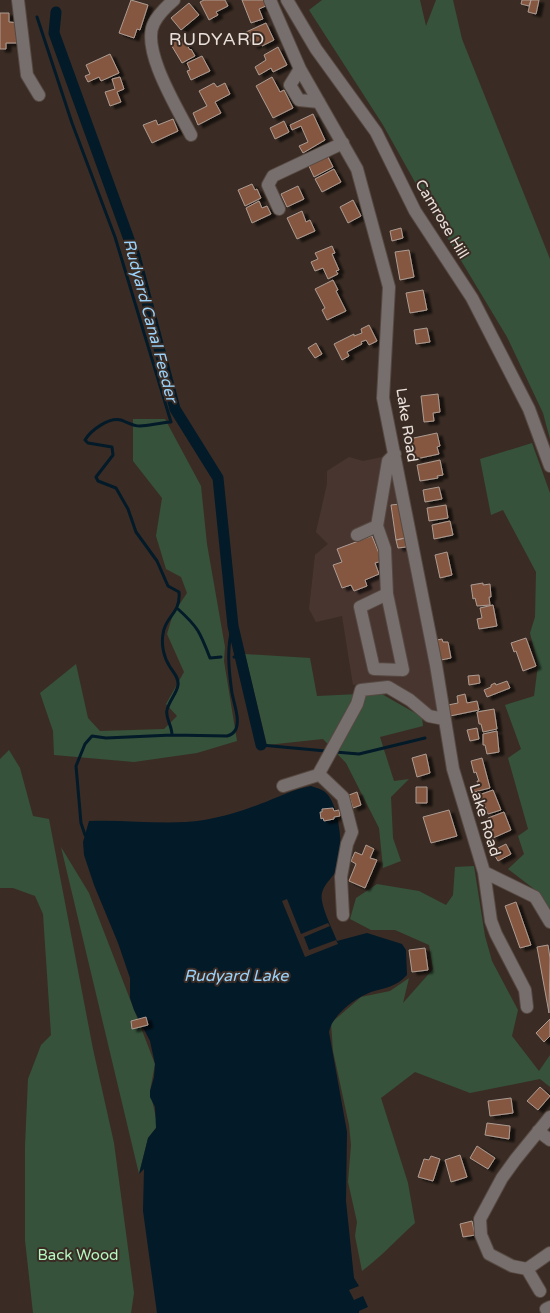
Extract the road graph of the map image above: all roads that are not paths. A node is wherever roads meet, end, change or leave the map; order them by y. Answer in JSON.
{"nodes":[{"id":1,"x":18,"y":0,"type":"edge"},
{"id":2,"x":174,"y":0,"type":"edge"},
{"id":3,"x":270,"y":0,"type":"edge"},
{"id":4,"x":287,"y":0,"type":"edge"},
{"id":5,"x":38,"y":94,"type":"dead end"},
{"id":6,"x":191,"y":135,"type":"dead end"},
{"id":7,"x":343,"y":143,"type":"junction"},
{"id":8,"x":279,"y":209,"type":"dead end"},
{"id":9,"x":395,"y":454,"type":"junction"},
{"id":10,"x":550,"y":466,"type":"edge"},
{"id":11,"x":377,"y":526,"type":"junction"},
{"id":12,"x":357,"y":535,"type":"dead end"},
{"id":13,"x":387,"y":594,"type":"junction"},
{"id":14,"x":444,"y":720,"type":"junction"},
{"id":15,"x":318,"y":775,"type":"junction"},
{"id":16,"x":283,"y":786,"type":"dead end"},
{"id":17,"x":484,"y":872,"type":"junction"},
{"id":18,"x":344,"y":915,"type":"dead end"},
{"id":19,"x":550,"y":922,"type":"edge"},
{"id":20,"x":527,"y":1007,"type":"dead end"},
{"id":21,"x":550,"y":1117,"type":"edge"},
{"id":22,"x":538,"y":1131,"type":"junction"},
{"id":23,"x":550,"y":1140,"type":"edge"},
{"id":24,"x":550,"y":1253,"type":"edge"},
{"id":25,"x":527,"y":1269,"type":"junction"},
{"id":26,"x":540,"y":1291,"type":"dead end"}],
"edges":[{"from":1,"to":5,"type":"street"},
{"from":2,"to":6,"type":"street"},
{"from":3,"to":7,"type":"street","name":"Lake Road"},
{"from":4,"to":10,"type":"street","name":"Camrose Hill"},
{"from":7,"to":8,"type":"street"},
{"from":7,"to":9,"type":"street","name":"Lake Road"},
{"from":9,"to":11,"type":"street"},
{"from":9,"to":14,"type":"street","name":"Lake Road"},
{"from":11,"to":12,"type":"street"},
{"from":11,"to":13,"type":"street"},
{"from":13,"to":13,"type":"street"},
{"from":14,"to":15,"type":"street"},
{"from":14,"to":17,"type":"street","name":"Lake Road"},
{"from":15,"to":16,"type":"street"},
{"from":15,"to":18,"type":"street"},
{"from":17,"to":19,"type":"street"},
{"from":17,"to":20,"type":"street","name":"Lake Road"},
{"from":21,"to":22,"type":"street"},
{"from":22,"to":23,"type":"street"},
{"from":22,"to":25,"type":"street"},
{"from":24,"to":25,"type":"street"},
{"from":25,"to":26,"type":"street"}]}
